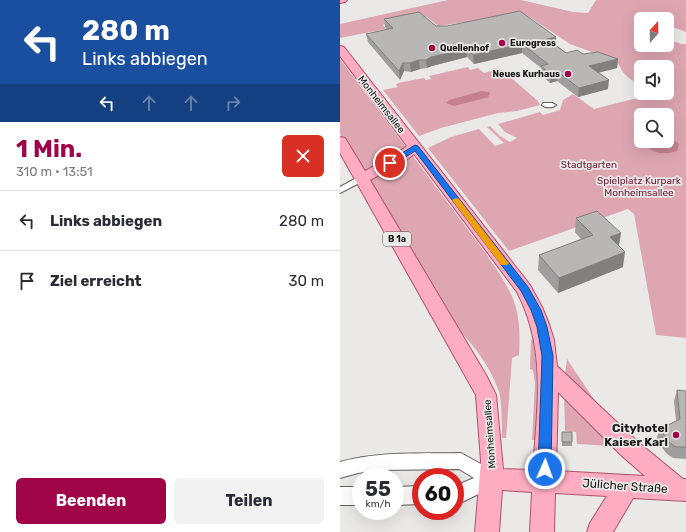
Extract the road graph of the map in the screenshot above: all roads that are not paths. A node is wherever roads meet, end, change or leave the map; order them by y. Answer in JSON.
{"nodes":[{"id":1,"x":340,"y":49,"type":"edge"},
{"id":2,"x":342,"y":147,"type":"edge"},
{"id":3,"x":415,"y":147,"type":"junction"},
{"id":4,"x":362,"y":178,"type":"junction"},
{"id":5,"x":340,"y":190,"type":"edge"},
{"id":6,"x":548,"y":370,"type":"junction"},
{"id":7,"x":340,"y":470,"type":"edge"},
{"id":8,"x":491,"y":479,"type":"junction"},
{"id":9,"x":544,"y":481,"type":"junction"},
{"id":10,"x":627,"y":486,"type":"junction"},
{"id":11,"x":682,"y":490,"type":"edge"},
{"id":12,"x":464,"y":493,"type":"edge"},
{"id":13,"x":340,"y":496,"type":"edge"},
{"id":14,"x":352,"y":496,"type":"edge"},
{"id":15,"x":487,"y":532,"type":"edge"},
{"id":16,"x":542,"y":532,"type":"edge"},
{"id":17,"x":599,"y":532,"type":"edge"}],
"edges":[{"from":1,"to":3,"type":"main road","name":"Monheimsallee"},
{"from":2,"to":4,"type":"main road","name":"Monheimsallee","number":"B 1a"},
{"from":3,"to":4,"type":"main road"},
{"from":3,"to":6,"type":"main road","name":"Monheimsallee"},
{"from":4,"to":5,"type":"street"},
{"from":4,"to":8,"type":"main road","name":"Monheimsallee","number":"B 1a"},
{"from":6,"to":9,"type":"main road","name":"Monheimsallee"},
{"from":6,"to":11,"type":"main road"},
{"from":7,"to":8,"type":"street"},
{"from":8,"to":9,"type":"main road","name":"Jülicher Straße"},
{"from":8,"to":12,"type":"street"},
{"from":8,"to":15,"type":"main road","name":"Monheimsallee"},
{"from":9,"to":10,"type":"main road","name":"Jülicher Straße"},
{"from":9,"to":16,"type":"main road","name":"Monheimsallee"},
{"from":10,"to":11,"type":"main road","name":"Jülicher Straße"},
{"from":10,"to":17,"type":"main road"},
{"from":13,"to":14,"type":"street"}]}
